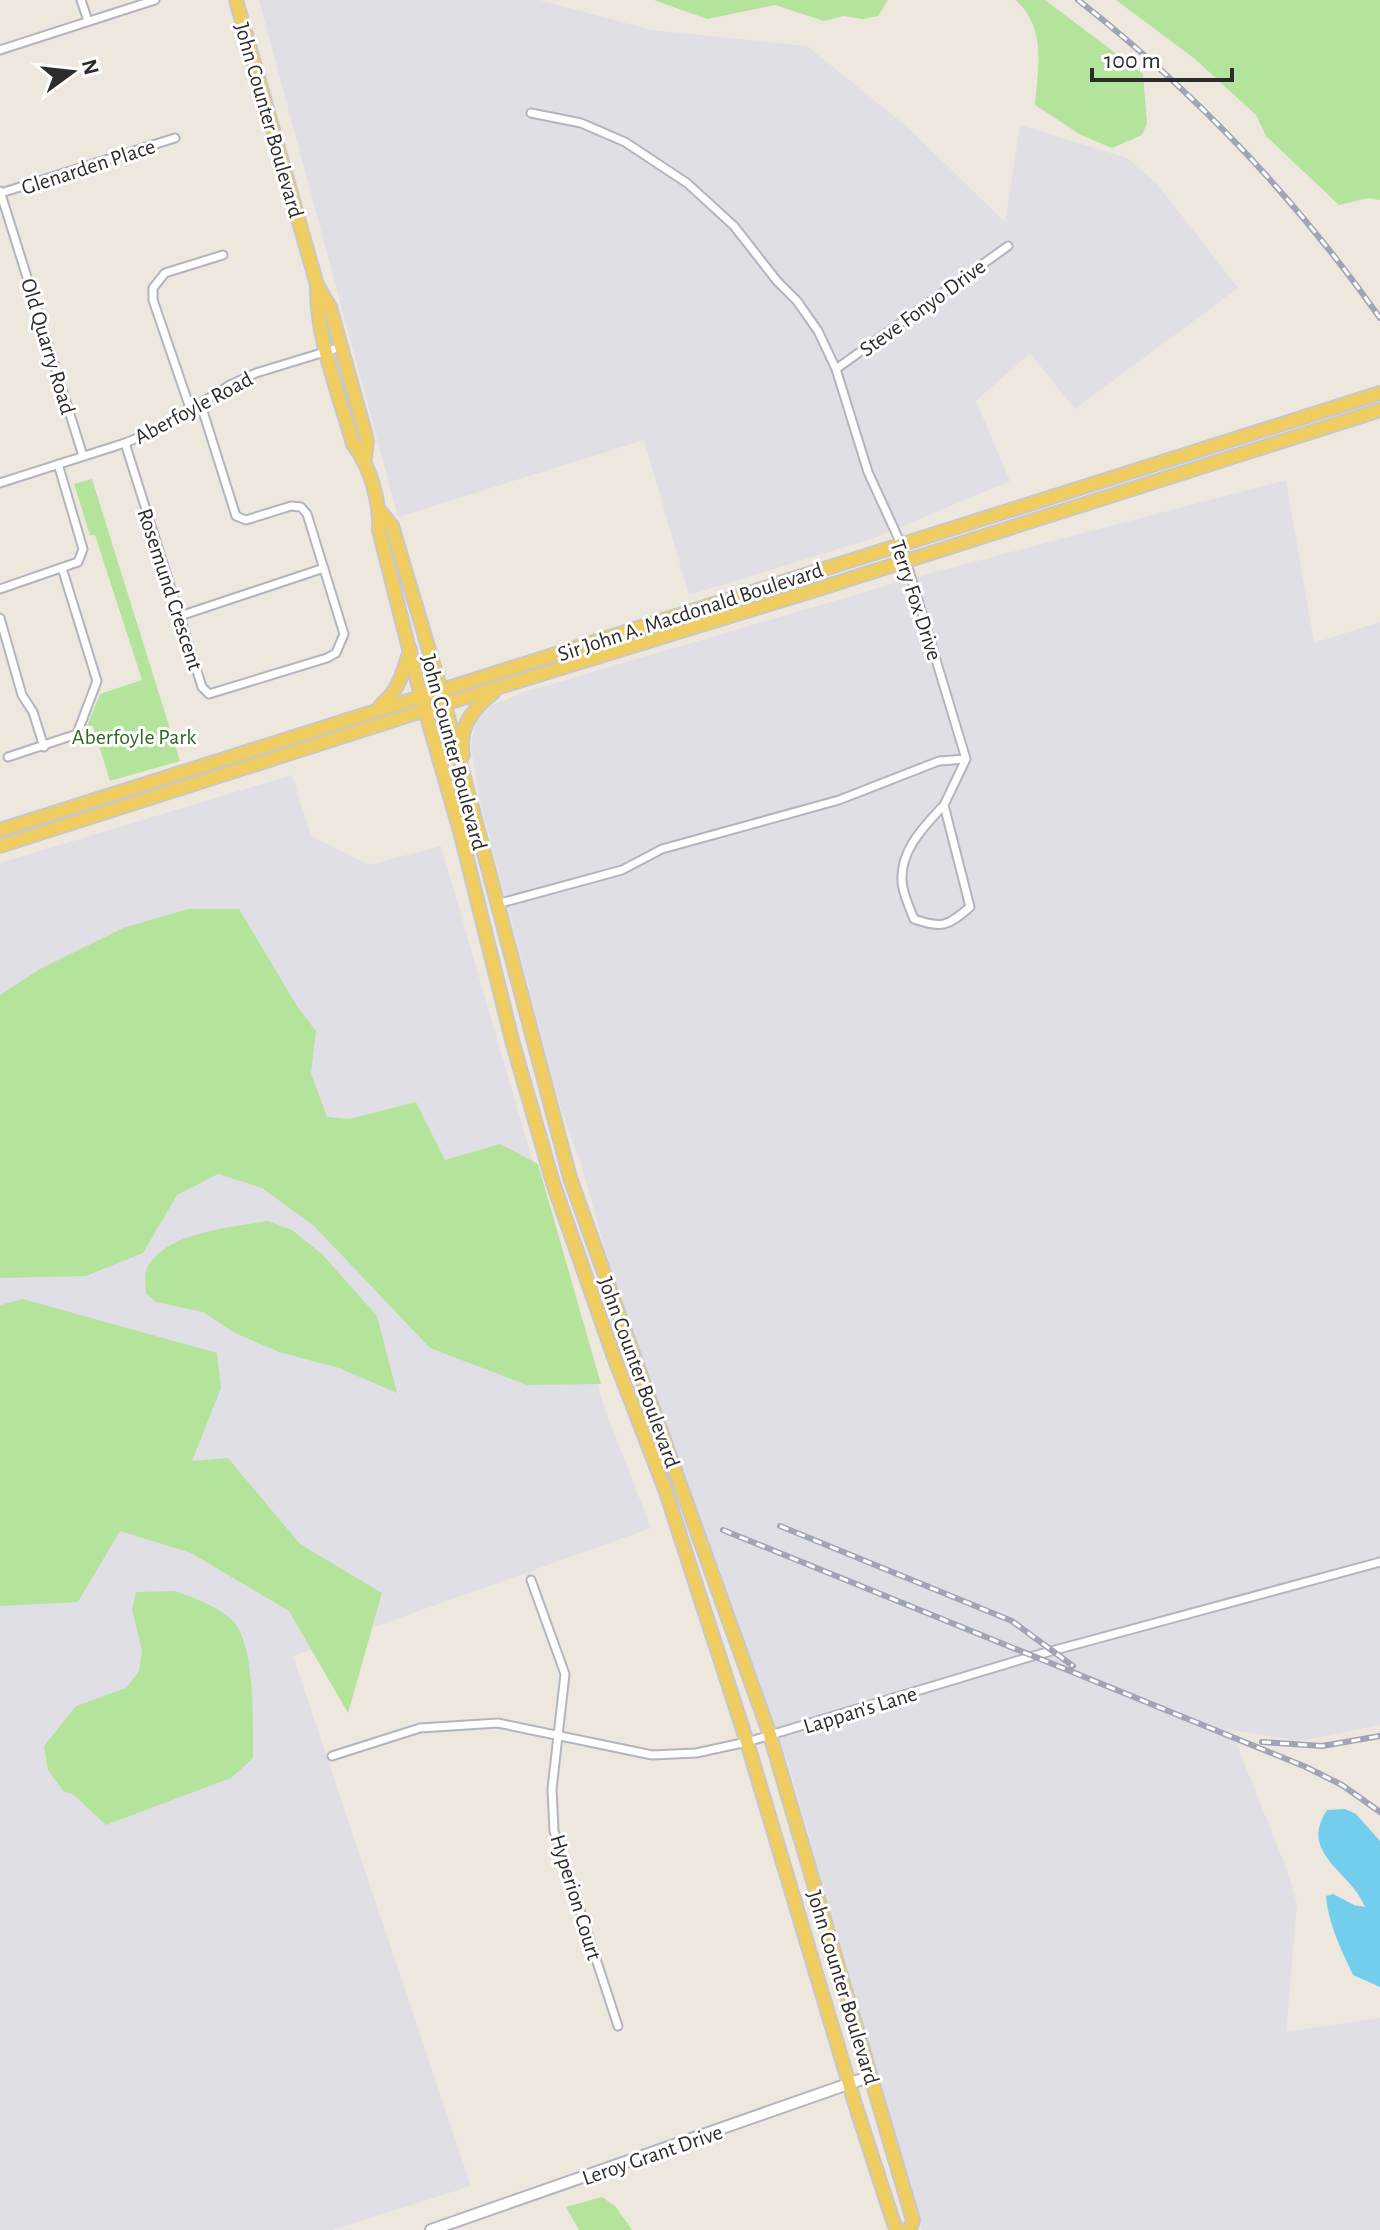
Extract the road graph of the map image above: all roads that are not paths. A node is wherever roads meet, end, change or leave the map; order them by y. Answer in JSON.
{"nodes":[{"id":1,"x":81,"y":0,"type":"edge"},
{"id":2,"x":155,"y":0,"type":"edge"},
{"id":3,"x":236,"y":0,"type":"edge"},
{"id":4,"x":88,"y":21,"type":"junction"},
{"id":5,"x":0,"y":50,"type":"edge"},
{"id":6,"x":531,"y":113,"type":"dead end"},
{"id":7,"x":175,"y":138,"type":"dead end"},
{"id":8,"x":0,"y":192,"type":"edge"},
{"id":9,"x":1008,"y":246,"type":"dead end"},
{"id":10,"x":223,"y":255,"type":"dead end"},
{"id":11,"x":317,"y":285,"type":"junction"},
{"id":12,"x":341,"y":347,"type":"junction"},
{"id":13,"x":327,"y":352,"type":"junction"},
{"id":14,"x":836,"y":369,"type":"junction"},
{"id":15,"x":1374,"y":395,"type":"edge"},
{"id":16,"x":201,"y":405,"type":"junction"},
{"id":17,"x":1379,"y":410,"type":"edge"},
{"id":18,"x":191,"y":411,"type":"junction"},
{"id":19,"x":125,"y":443,"type":"junction"},
{"id":20,"x":83,"y":456,"type":"junction"},
{"id":21,"x":365,"y":459,"type":"junction"},
{"id":22,"x":58,"y":464,"type":"junction"},
{"id":23,"x":0,"y":483,"type":"edge"},
{"id":24,"x":380,"y":511,"type":"junction"},
{"id":25,"x":901,"y":544,"type":"junction"},
{"id":26,"x":907,"y":561,"type":"junction"},
{"id":27,"x":62,"y":568,"type":"junction"},
{"id":28,"x":324,"y":568,"type":"junction"},
{"id":29,"x":0,"y":589,"type":"edge"},
{"id":30,"x":180,"y":616,"type":"junction"},
{"id":31,"x":0,"y":618,"type":"edge"},
{"id":32,"x":410,"y":649,"type":"junction"},
{"id":33,"x":499,"y":689,"type":"junction"},
{"id":34,"x":441,"y":690,"type":"junction"},
{"id":35,"x":421,"y":696,"type":"junction"},
{"id":36,"x":444,"y":704,"type":"junction"},
{"id":37,"x":374,"y":710,"type":"junction"},
{"id":38,"x":425,"y":710,"type":"junction"},
{"id":39,"x":44,"y":747,"type":"junction"},
{"id":40,"x":8,"y":757,"type":"dead end"},
{"id":41,"x":966,"y":759,"type":"junction"},
{"id":42,"x":467,"y":795,"type":"junction"},
{"id":43,"x":944,"y":805,"type":"junction"},
{"id":44,"x":0,"y":830,"type":"edge"},
{"id":45,"x":0,"y":846,"type":"edge"},
{"id":46,"x":497,"y":904,"type":"junction"},
{"id":47,"x":1380,"y":1562,"type":"edge"},
{"id":48,"x":531,"y":1580,"type":"dead end"},
{"id":49,"x":770,"y":1735,"type":"junction"},
{"id":50,"x":558,"y":1736,"type":"junction"},
{"id":51,"x":747,"y":1742,"type":"junction"},
{"id":52,"x":332,"y":1756,"type":"dead end"},
{"id":53,"x":618,"y":2026,"type":"dead end"},
{"id":54,"x":871,"y":2076,"type":"junction"},
{"id":55,"x":849,"y":2084,"type":"junction"},
{"id":56,"x":431,"y":2230,"type":"edge"},
{"id":57,"x":899,"y":2230,"type":"edge"},
{"id":58,"x":910,"y":2230,"type":"edge"}],
"edges":[{"from":1,"to":4,"type":"street"},
{"from":2,"to":4,"type":"street"},
{"from":3,"to":11,"type":"main road","name":"John Counter Boulevard"},
{"from":4,"to":5,"type":"street"},
{"from":6,"to":14,"type":"street","name":"Terry Fox Drive"},
{"from":7,"to":8,"type":"street","name":"Glenarden Place"},
{"from":8,"to":20,"type":"street","name":"Old Quarry Road"},
{"from":9,"to":14,"type":"street","name":"Steve Fonyo Drive"},
{"from":10,"to":18,"type":"street"},
{"from":11,"to":12,"type":"main road","name":"John Counter Boulevard"},
{"from":11,"to":13,"type":"main road","name":"John Counter Boulevard"},
{"from":12,"to":13,"type":"street","name":"Aberfoyle Road"},
{"from":12,"to":21,"type":"main road","name":"John Counter Boulevard"},
{"from":13,"to":16,"type":"street","name":"Aberfoyle Road"},
{"from":13,"to":21,"type":"main road","name":"John Counter Boulevard"},
{"from":14,"to":25,"type":"street","name":"Terry Fox Drive"},
{"from":15,"to":25,"type":"main road","name":"Sir John A. Macdonald Boulevard"},
{"from":16,"to":18,"type":"street","name":"Aberfoyle Road"},
{"from":16,"to":28,"type":"street","name":"Rosemund Crescent"},
{"from":17,"to":26,"type":"main road","name":"Sir John A. Macdonald Boulevard"},
{"from":18,"to":19,"type":"street","name":"Aberfoyle Road"},
{"from":19,"to":20,"type":"street","name":"Aberfoyle Road"},
{"from":19,"to":30,"type":"street","name":"Rosemund Crescent"},
{"from":20,"to":22,"type":"street","name":"Aberfoyle Road"},
{"from":21,"to":24,"type":"main road","name":"John Counter Boulevard"},
{"from":22,"to":23,"type":"street","name":"Aberfoyle Road"},
{"from":22,"to":27,"type":"street"},
{"from":24,"to":32,"type":"main road","name":"John Counter Boulevard"},
{"from":24,"to":34,"type":"main road","name":"John Counter Boulevard"},
{"from":25,"to":26,"type":"street","name":"Terry Fox Drive"},
{"from":25,"to":34,"type":"main road","name":"Sir John A. Macdonald Boulevard"},
{"from":26,"to":33,"type":"main road","name":"Sir John A. Macdonald Boulevard"},
{"from":26,"to":41,"type":"street","name":"Terry Fox Drive"},
{"from":27,"to":29,"type":"street"},
{"from":27,"to":39,"type":"street"},
{"from":28,"to":30,"type":"street"},
{"from":28,"to":30,"type":"street","name":"Rosemund Crescent"},
{"from":31,"to":39,"type":"street"},
{"from":32,"to":35,"type":"main road","name":"John Counter Boulevard"},
{"from":32,"to":37,"type":"main road"},
{"from":33,"to":36,"type":"main road","name":"Sir John A. Macdonald Boulevard"},
{"from":33,"to":42,"type":"main road"},
{"from":34,"to":35,"type":"main road","name":"Sir John A. Macdonald Boulevard"},
{"from":34,"to":36,"type":"main road","name":"John Counter Boulevard"},
{"from":35,"to":37,"type":"main road","name":"Sir John A. Macdonald Boulevard"},
{"from":35,"to":38,"type":"main road","name":"John Counter Boulevard"},
{"from":36,"to":38,"type":"main road","name":"Sir John A. Macdonald Boulevard"},
{"from":36,"to":42,"type":"main road","name":"John Counter Boulevard"},
{"from":37,"to":44,"type":"main road","name":"Sir John A. Macdonald Boulevard"},
{"from":38,"to":45,"type":"main road","name":"Sir John A. Macdonald Boulevard"},
{"from":38,"to":51,"type":"main road","name":"John Counter Boulevard"},
{"from":39,"to":40,"type":"street"},
{"from":41,"to":43,"type":"street"},
{"from":41,"to":46,"type":"street"},
{"from":42,"to":46,"type":"main road","name":"John Counter Boulevard"},
{"from":43,"to":43,"type":"street"},
{"from":46,"to":49,"type":"main road","name":"John Counter Boulevard"},
{"from":47,"to":49,"type":"street","name":"Lappan's Lane"},
{"from":48,"to":50,"type":"street","name":"Hyperion Court"},
{"from":49,"to":51,"type":"street","name":"Lappan's Lane"},
{"from":49,"to":54,"type":"main road","name":"John Counter Boulevard"},
{"from":50,"to":51,"type":"street","name":"Lappan's Lane"},
{"from":50,"to":52,"type":"street","name":"Lappan's Lane"},
{"from":50,"to":53,"type":"street","name":"Hyperion Court"},
{"from":51,"to":55,"type":"main road","name":"John Counter Boulevard"},
{"from":54,"to":55,"type":"street","name":"Leroy Grant Drive"},
{"from":54,"to":58,"type":"main road","name":"John Counter Boulevard"},
{"from":55,"to":56,"type":"street","name":"Leroy Grant Drive"},
{"from":55,"to":57,"type":"main road","name":"John Counter Boulevard"}]}
